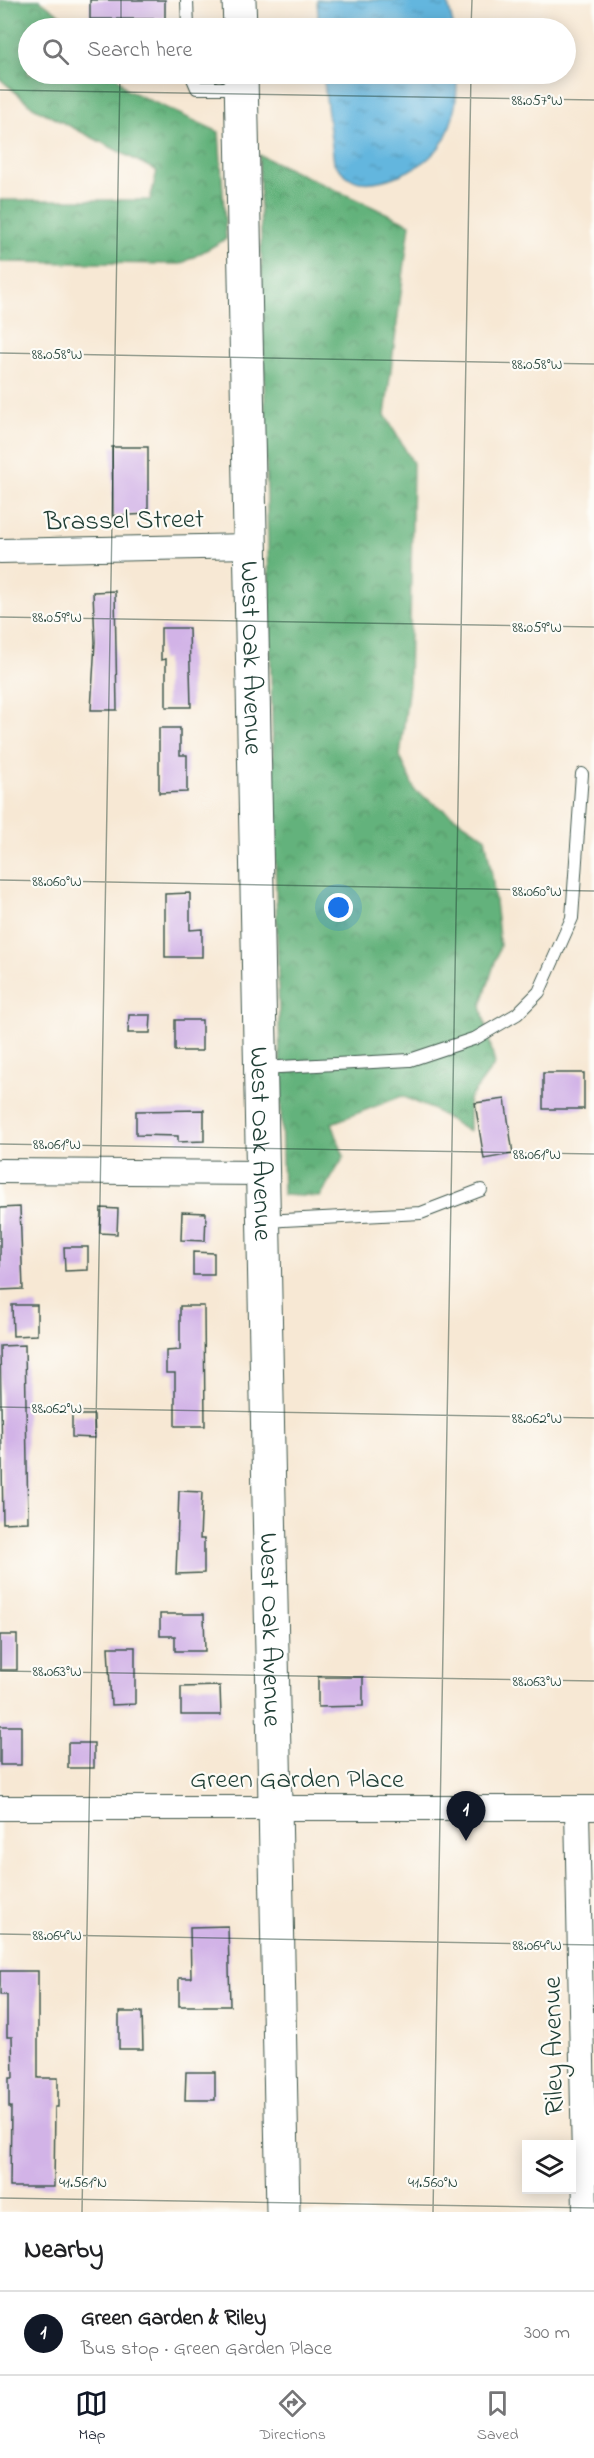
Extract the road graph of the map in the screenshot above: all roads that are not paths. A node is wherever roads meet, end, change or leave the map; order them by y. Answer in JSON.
{"nodes":[{"id":1,"x":187,"y":0,"type":"edge"},
{"id":2,"x":239,"y":0,"type":"edge"},
{"id":3,"x":188,"y":18,"type":"edge"},
{"id":4,"x":240,"y":18,"type":"edge"},
{"id":5,"x":195,"y":84,"type":"edge"},
{"id":6,"x":222,"y":84,"type":"edge"},
{"id":7,"x":241,"y":84,"type":"edge"},
{"id":8,"x":250,"y":546,"type":"junction"},
{"id":9,"x":0,"y":551,"type":"edge"},
{"id":10,"x":582,"y":774,"type":"dead end"},
{"id":11,"x":260,"y":1068,"type":"junction"},
{"id":12,"x":0,"y":1171,"type":"edge"},
{"id":13,"x":262,"y":1173,"type":"junction"},
{"id":14,"x":481,"y":1190,"type":"dead end"},
{"id":15,"x":262,"y":1221,"type":"junction"},
{"id":16,"x":0,"y":1808,"type":"edge"},
{"id":17,"x":275,"y":1808,"type":"junction"},
{"id":18,"x":585,"y":1808,"type":"edge"},
{"id":19,"x":283,"y":2212,"type":"edge"},
{"id":20,"x":585,"y":2212,"type":"edge"}],
"edges":[{"from":1,"to":3,"type":"lane"},
{"from":2,"to":4,"type":"street"},
{"from":5,"to":6,"type":"lane"},
{"from":7,"to":8,"type":"street","name":"West Oak Avenue"},
{"from":8,"to":9,"type":"street","name":"Brassel Street"},
{"from":8,"to":11,"type":"street","name":"West Oak Avenue"},
{"from":10,"to":11,"type":"lane"},
{"from":11,"to":13,"type":"street","name":"West Oak Avenue"},
{"from":12,"to":13,"type":"street"},
{"from":13,"to":15,"type":"street","name":"West Oak Avenue"},
{"from":14,"to":15,"type":"lane"},
{"from":15,"to":17,"type":"street","name":"West Oak Avenue"},
{"from":16,"to":17,"type":"street","name":"Green Garden Place"},
{"from":17,"to":18,"type":"street","name":"Green Garden Place"},
{"from":17,"to":19,"type":"street","name":"West Oak Avenue"},
{"from":18,"to":20,"type":"street","name":"Riley Avenue"}]}
